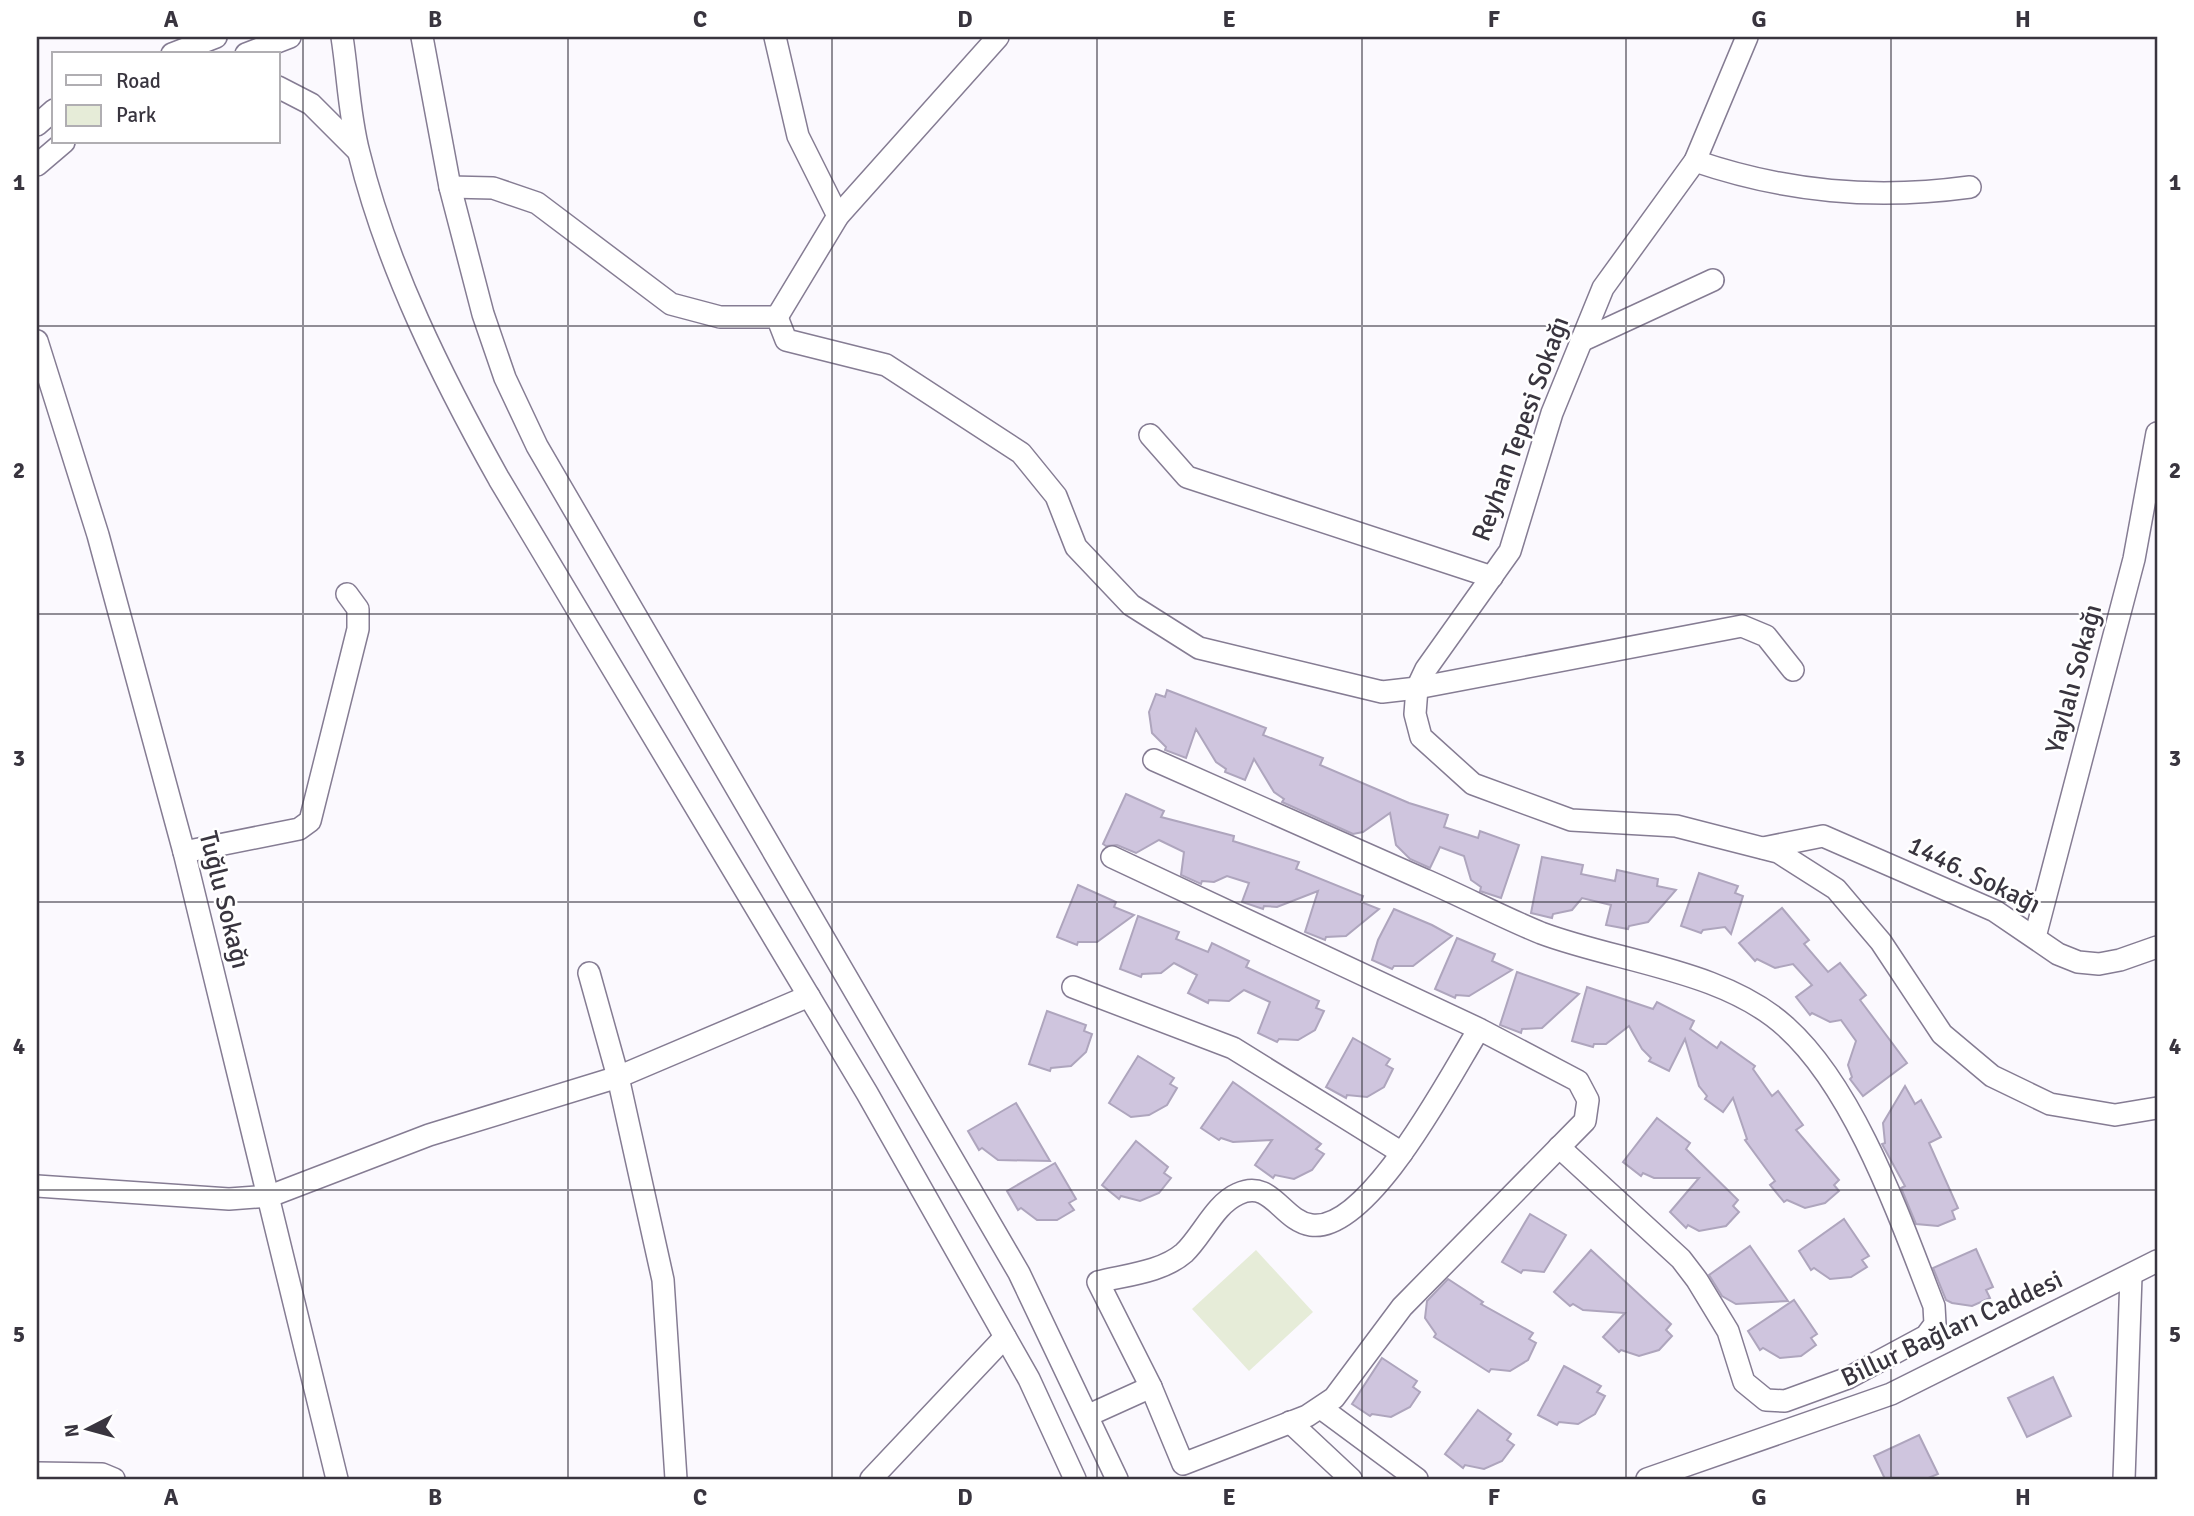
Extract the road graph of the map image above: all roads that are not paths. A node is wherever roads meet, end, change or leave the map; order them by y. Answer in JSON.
{"nodes":[{"id":1,"x":216,"y":37,"type":"edge"},
{"id":2,"x":290,"y":37,"type":"edge"},
{"id":3,"x":342,"y":37,"type":"edge"},
{"id":4,"x":422,"y":37,"type":"edge"},
{"id":5,"x":775,"y":37,"type":"edge"},
{"id":6,"x":998,"y":37,"type":"edge"},
{"id":7,"x":1747,"y":37,"type":"edge"},
{"id":8,"x":177,"y":52,"type":"edge"},
{"id":9,"x":251,"y":52,"type":"edge"},
{"id":10,"x":280,"y":88,"type":"edge"},
{"id":11,"x":52,"y":112,"type":"edge"},
{"id":12,"x":37,"y":125,"type":"edge"},
{"id":13,"x":62,"y":144,"type":"edge"},
{"id":14,"x":358,"y":151,"type":"junction"},
{"id":15,"x":1695,"y":161,"type":"junction"},
{"id":16,"x":37,"y":164,"type":"edge"},
{"id":17,"x":450,"y":187,"type":"junction"},
{"id":18,"x":1970,"y":187,"type":"dead end"},
{"id":19,"x":838,"y":216,"type":"junction"},
{"id":20,"x":1713,"y":280,"type":"dead end"},
{"id":21,"x":777,"y":317,"type":"junction"},
{"id":22,"x":37,"y":341,"type":"edge"},
{"id":23,"x":1581,"y":341,"type":"junction"},
{"id":24,"x":2157,"y":433,"type":"edge"},
{"id":25,"x":1150,"y":435,"type":"dead end"},
{"id":26,"x":1492,"y":577,"type":"junction"},
{"id":27,"x":347,"y":593,"type":"dead end"},
{"id":28,"x":1793,"y":670,"type":"dead end"},
{"id":29,"x":1417,"y":688,"type":"junction"},
{"id":30,"x":1154,"y":760,"type":"dead end"},
{"id":31,"x":1763,"y":848,"type":"junction"},
{"id":32,"x":184,"y":852,"type":"junction"},
{"id":33,"x":1112,"y":857,"type":"dead end"},
{"id":34,"x":2035,"y":937,"type":"junction"},
{"id":35,"x":2157,"y":947,"type":"edge"},
{"id":36,"x":589,"y":972,"type":"dead end"},
{"id":37,"x":1073,"y":987,"type":"dead end"},
{"id":38,"x":808,"y":996,"type":"junction"},
{"id":39,"x":1479,"y":1029,"type":"junction"},
{"id":40,"x":618,"y":1077,"type":"junction"},
{"id":41,"x":2157,"y":1108,"type":"edge"},
{"id":42,"x":1559,"y":1147,"type":"junction"},
{"id":43,"x":1402,"y":1153,"type":"junction"},
{"id":44,"x":37,"y":1186,"type":"edge"},
{"id":45,"x":270,"y":1196,"type":"junction"},
{"id":46,"x":2157,"y":1261,"type":"edge"},
{"id":47,"x":2130,"y":1276,"type":"junction"},
{"id":48,"x":1005,"y":1336,"type":"junction"},
{"id":49,"x":1151,"y":1387,"type":"junction"},
{"id":50,"x":1321,"y":1408,"type":"junction"},
{"id":51,"x":1089,"y":1415,"type":"junction"},
{"id":52,"x":1290,"y":1422,"type":"junction"},
{"id":53,"x":1702,"y":1470,"type":"edge"},
{"id":54,"x":37,"y":1473,"type":"edge"},
{"id":55,"x":114,"y":1479,"type":"edge"},
{"id":56,"x":337,"y":1479,"type":"edge"},
{"id":57,"x":676,"y":1479,"type":"edge"},
{"id":58,"x":871,"y":1479,"type":"edge"},
{"id":59,"x":1075,"y":1479,"type":"edge"},
{"id":60,"x":1117,"y":1479,"type":"edge"},
{"id":61,"x":1351,"y":1479,"type":"edge"},
{"id":62,"x":1417,"y":1479,"type":"edge"},
{"id":63,"x":1647,"y":1479,"type":"edge"},
{"id":64,"x":2124,"y":1479,"type":"edge"}],
"edges":[{"from":1,"to":8,"type":"street"},
{"from":2,"to":9,"type":"street"},
{"from":3,"to":14,"type":"street"},
{"from":4,"to":17,"type":"street"},
{"from":5,"to":19,"type":"street"},
{"from":6,"to":19,"type":"street"},
{"from":7,"to":15,"type":"street","name":"Reyhan Tepesi Sokağı"},
{"from":10,"to":14,"type":"street"},
{"from":11,"to":12,"type":"street"},
{"from":13,"to":16,"type":"street"},
{"from":14,"to":38,"type":"street"},
{"from":15,"to":18,"type":"street"},
{"from":15,"to":23,"type":"street","name":"Reyhan Tepesi Sokağı"},
{"from":17,"to":21,"type":"street"},
{"from":17,"to":51,"type":"street"},
{"from":19,"to":21,"type":"street"},
{"from":20,"to":23,"type":"street"},
{"from":21,"to":29,"type":"street"},
{"from":22,"to":32,"type":"street","name":"Tuğlu Sokağı"},
{"from":23,"to":26,"type":"street","name":"Reyhan Tepesi Sokağı"},
{"from":24,"to":34,"type":"street","name":"Yaylalı Sokağı"},
{"from":25,"to":26,"type":"street"},
{"from":26,"to":29,"type":"street","name":"Reyhan Tepesi Sokağı"},
{"from":27,"to":32,"type":"street"},
{"from":28,"to":29,"type":"street"},
{"from":29,"to":31,"type":"street"},
{"from":30,"to":42,"type":"street"},
{"from":31,"to":34,"type":"street","name":"1446. Sokağı"},
{"from":31,"to":41,"type":"street"},
{"from":32,"to":45,"type":"street","name":"Tuğlu Sokağı"},
{"from":33,"to":39,"type":"street"},
{"from":34,"to":35,"type":"street","name":"1446. Sokağı"},
{"from":36,"to":40,"type":"street"},
{"from":37,"to":43,"type":"street"},
{"from":38,"to":40,"type":"street"},
{"from":38,"to":48,"type":"street"},
{"from":39,"to":42,"type":"street"},
{"from":39,"to":43,"type":"street"},
{"from":40,"to":45,"type":"street"},
{"from":40,"to":57,"type":"street"},
{"from":42,"to":50,"type":"street"},
{"from":43,"to":49,"type":"street"},
{"from":44,"to":45,"type":"street"},
{"from":45,"to":56,"type":"street","name":"Tuğlu Sokağı"},
{"from":46,"to":47,"type":"street","name":"Billur Bağları Caddesi"},
{"from":47,"to":53,"type":"street","name":"Billur Bağları Caddesi"},
{"from":47,"to":64,"type":"street"},
{"from":48,"to":58,"type":"street"},
{"from":48,"to":59,"type":"street"},
{"from":49,"to":51,"type":"street"},
{"from":49,"to":52,"type":"street"},
{"from":50,"to":52,"type":"street"},
{"from":50,"to":62,"type":"street"},
{"from":51,"to":60,"type":"street"},
{"from":52,"to":61,"type":"street"},
{"from":53,"to":63,"type":"street","name":"Billur Bağları Caddesi"},
{"from":54,"to":55,"type":"street"}]}
